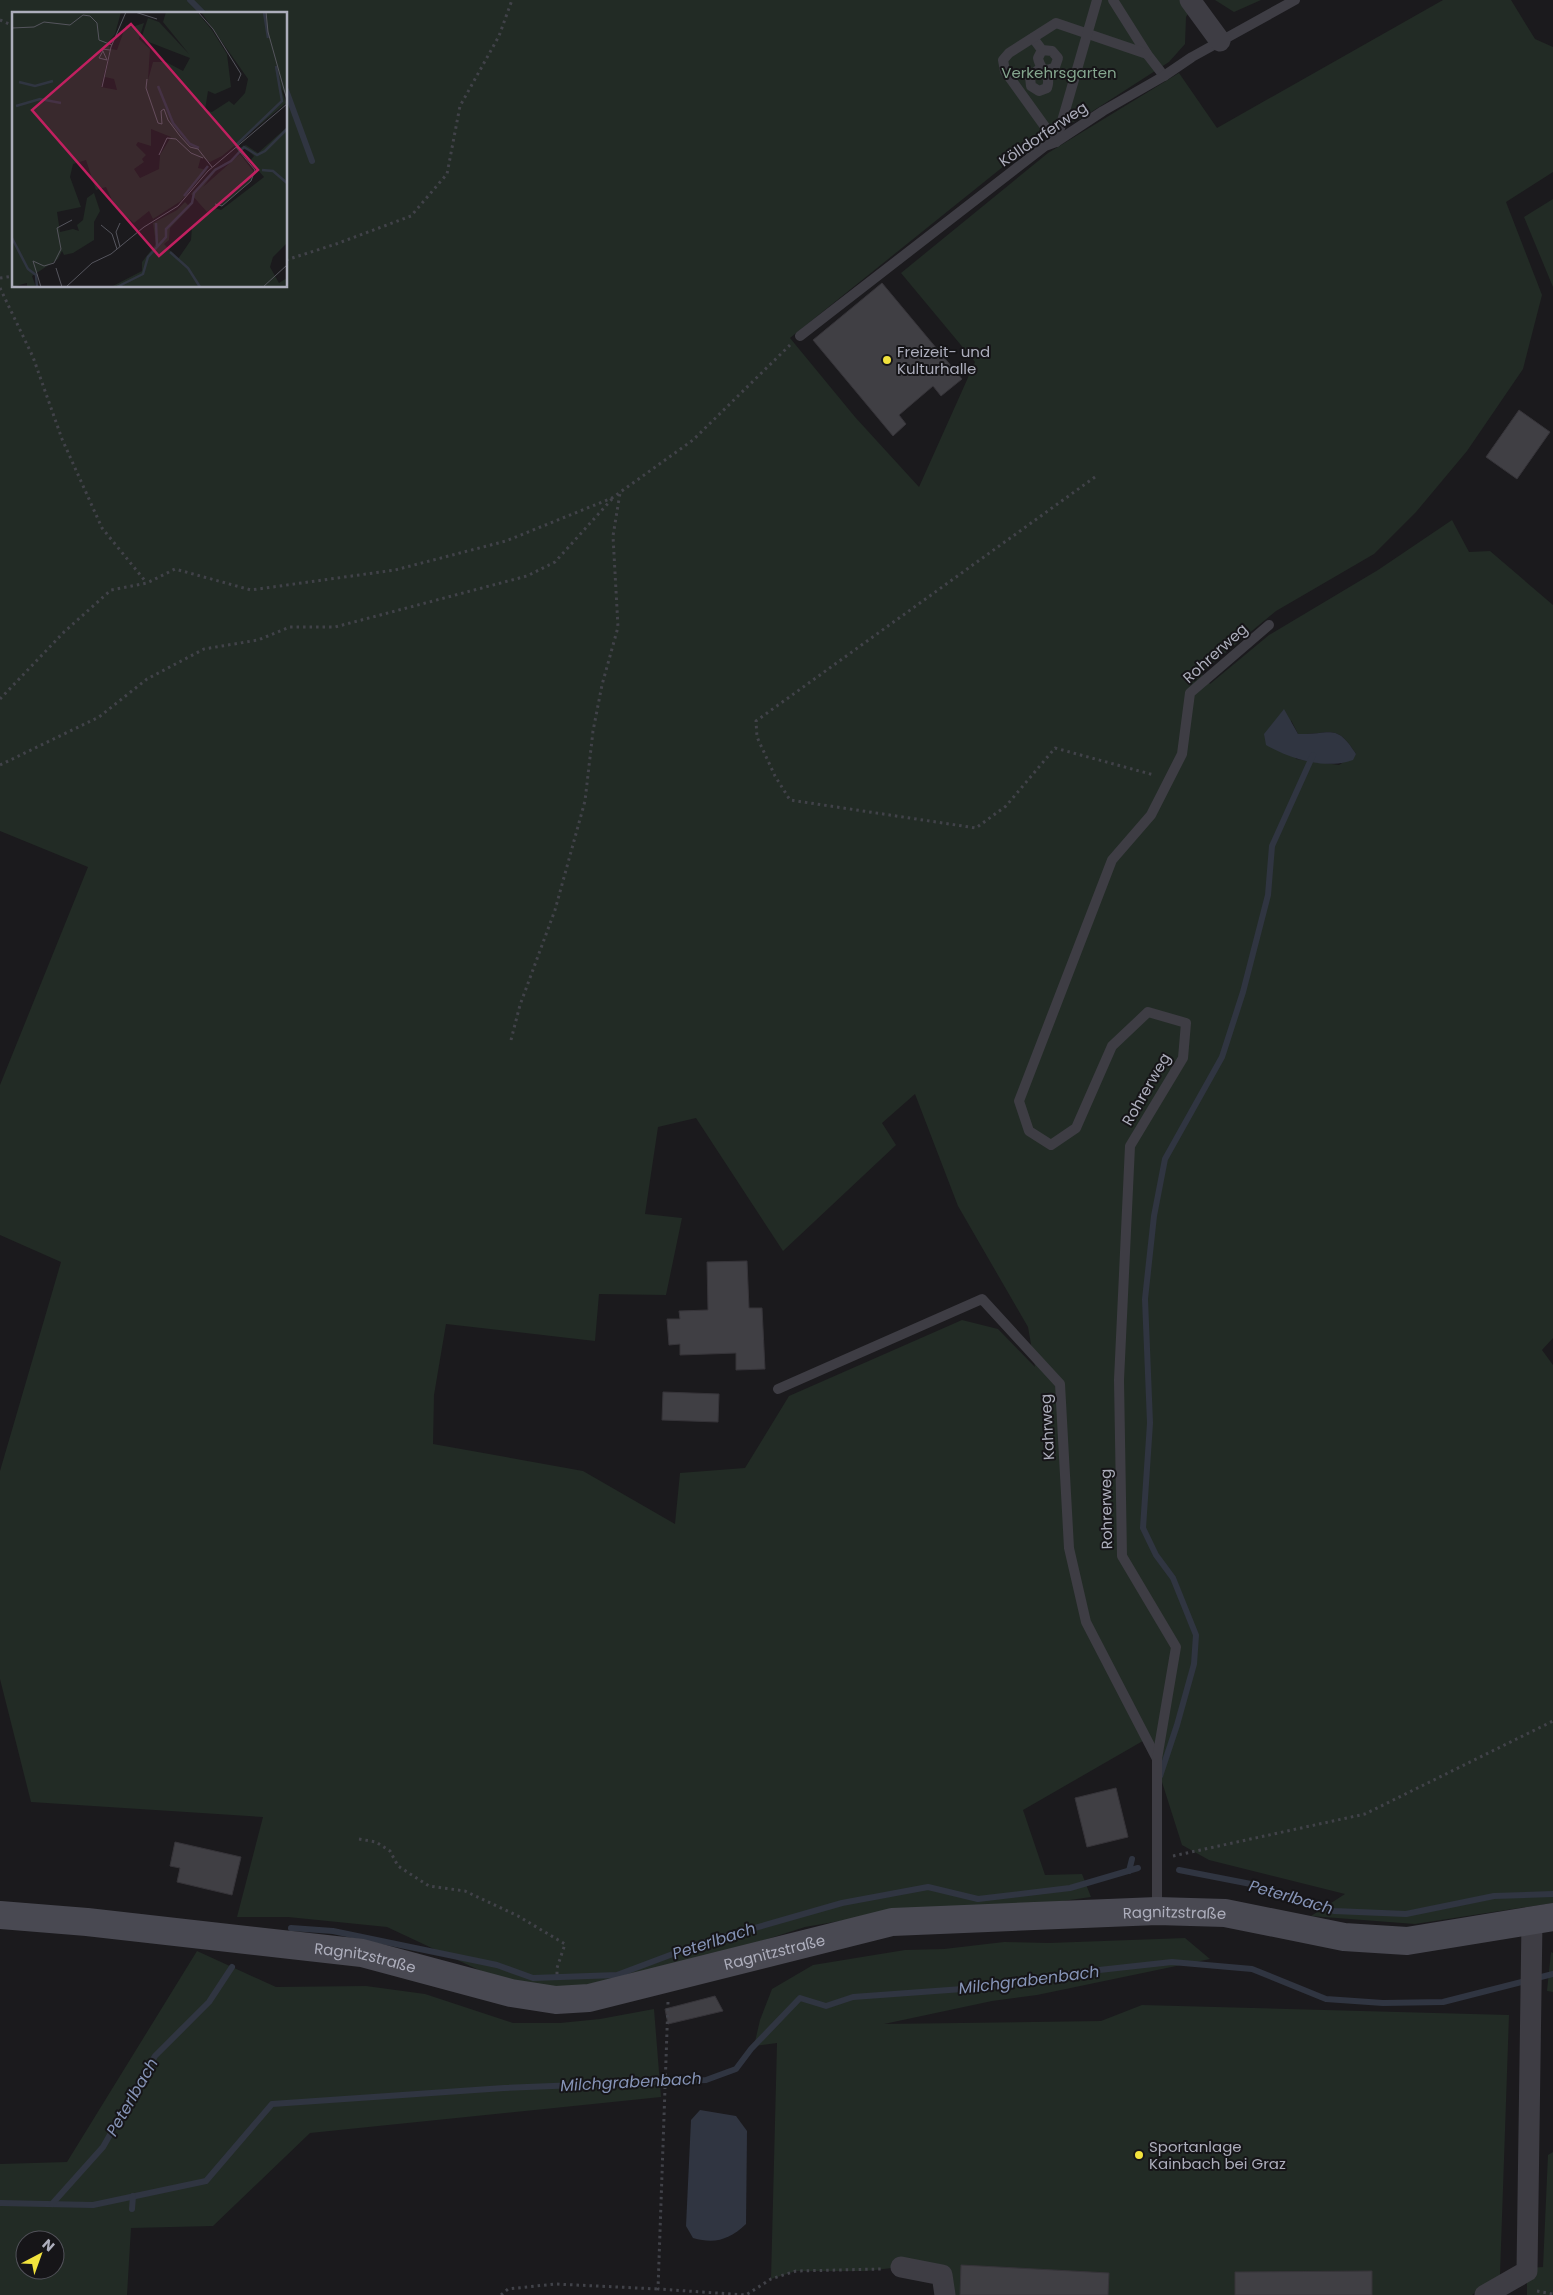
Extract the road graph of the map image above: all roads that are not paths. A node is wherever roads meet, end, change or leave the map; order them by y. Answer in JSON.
{"nodes":[{"id":1,"x":1096,"y":0,"type":"edge"},
{"id":2,"x":1113,"y":0,"type":"edge"},
{"id":3,"x":1190,"y":0,"type":"edge"},
{"id":4,"x":1295,"y":0,"type":"edge"},
{"id":5,"x":1088,"y":34,"type":"junction"},
{"id":6,"x":1032,"y":38,"type":"junction"},
{"id":7,"x":1220,"y":41,"type":"junction"},
{"id":8,"x":1042,"y":50,"type":"junction"},
{"id":9,"x":1147,"y":54,"type":"junction"},
{"id":10,"x":1164,"y":76,"type":"junction"},
{"id":11,"x":1056,"y":142,"type":"junction"},
{"id":12,"x":800,"y":336,"type":"road end"},
{"id":13,"x":1269,"y":625,"type":"dead end"},
{"id":14,"x":778,"y":1389,"type":"dead end"},
{"id":15,"x":1157,"y":1759,"type":"junction"},
{"id":16,"x":1157,"y":1911,"type":"junction"},
{"id":17,"x":0,"y":1915,"type":"edge"},
{"id":18,"x":1542,"y":1919,"type":"edge"},
{"id":19,"x":902,"y":2267,"type":"road end"},
{"id":20,"x":945,"y":2295,"type":"edge"},
{"id":21,"x":1485,"y":2295,"type":"edge"}],
"edges":[{"from":1,"to":5,"type":"lane"},
{"from":2,"to":9,"type":"lane"},
{"from":3,"to":7,"type":"street"},
{"from":4,"to":7,"type":"lane","name":"Kölldorferweg"},
{"from":5,"to":6,"type":"lane"},
{"from":5,"to":9,"type":"lane"},
{"from":5,"to":11,"type":"lane"},
{"from":6,"to":8,"type":"lane"},
{"from":6,"to":11,"type":"lane"},
{"from":7,"to":10,"type":"lane","name":"Kölldorferweg"},
{"from":8,"to":8,"type":"lane"},
{"from":9,"to":10,"type":"lane"},
{"from":10,"to":11,"type":"lane","name":"Kölldorferweg"},
{"from":11,"to":12,"type":"lane","name":"Kölldorferweg"},
{"from":13,"to":15,"type":"lane","name":"Rohrerweg"},
{"from":14,"to":15,"type":"lane","name":"Kahrweg"},
{"from":15,"to":16,"type":"lane","name":"Rohrerweg"},
{"from":16,"to":17,"type":"main road","name":"Ragnitzstraße"},
{"from":16,"to":18,"type":"main road","name":"Ragnitzstraße"},
{"from":18,"to":21,"type":"street"},
{"from":19,"to":20,"type":"street"}]}
